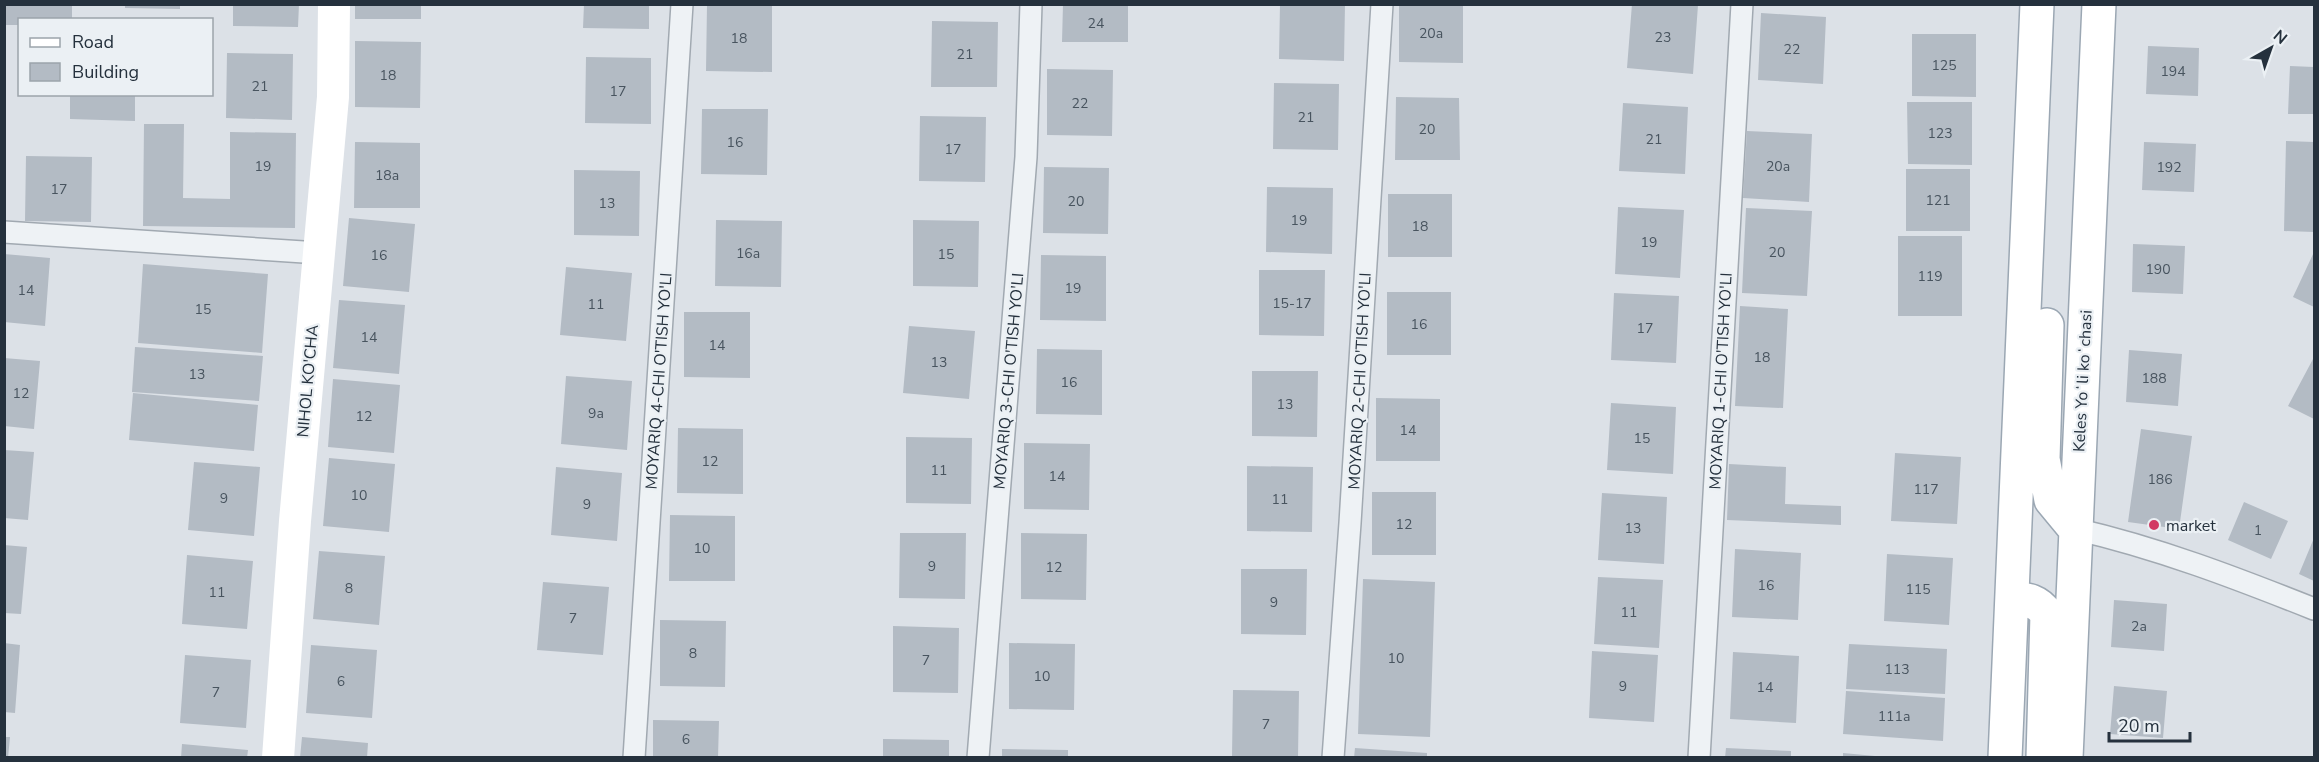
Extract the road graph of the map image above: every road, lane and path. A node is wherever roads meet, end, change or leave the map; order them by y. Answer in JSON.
{"nodes":[{"id":1,"x":334,"y":4,"type":"edge"},
{"id":2,"x":682,"y":4,"type":"edge"},
{"id":3,"x":1031,"y":4,"type":"edge"},
{"id":4,"x":1382,"y":4,"type":"edge"},
{"id":5,"x":1742,"y":4,"type":"edge"},
{"id":6,"x":2037,"y":4,"type":"edge"},
{"id":7,"x":2077,"y":4,"type":"edge"},
{"id":8,"x":2099,"y":4,"type":"edge"},
{"id":9,"x":2034,"y":81,"type":"junction"},
{"id":10,"x":2093,"y":127,"type":"junction"},
{"id":11,"x":4,"y":232,"type":"edge"},
{"id":12,"x":319,"y":253,"type":"junction"},
{"id":13,"x":2075,"y":529,"type":"junction"},
{"id":14,"x":2013,"y":599,"type":"junction"},
{"id":15,"x":2314,"y":609,"type":"edge"},
{"id":16,"x":278,"y":758,"type":"edge"},
{"id":17,"x":634,"y":758,"type":"edge"},
{"id":18,"x":978,"y":758,"type":"edge"},
{"id":19,"x":1333,"y":758,"type":"edge"},
{"id":20,"x":1699,"y":758,"type":"edge"},
{"id":21,"x":2005,"y":758,"type":"edge"},
{"id":22,"x":2043,"y":758,"type":"edge"},
{"id":23,"x":2066,"y":758,"type":"edge"}],
"edges":[{"from":1,"to":12,"type":"street","name":"NIHOL KO'CHA"},
{"from":2,"to":17,"type":"street","name":"MOYARIQ 4-CHI O'TISH YO'LI"},
{"from":3,"to":18,"type":"street","name":"MOYARIQ 3-CHI O'TISH YO'LI"},
{"from":4,"to":19,"type":"street","name":"MOYARIQ 2-CHI O'TISH YO'LI"},
{"from":5,"to":20,"type":"street","name":"MOYARIQ 1-CHI O'TISH YO'LI"},
{"from":6,"to":9,"type":"main road"},
{"from":7,"to":10,"type":"main road"},
{"from":8,"to":10,"type":"main road","name":"Keles Yoʻli koʻchasi"},
{"from":9,"to":13,"type":"main road"},
{"from":9,"to":14,"type":"main road"},
{"from":10,"to":13,"type":"main road","name":"Keles Yoʻli koʻchasi"},
{"from":11,"to":12,"type":"street"},
{"from":12,"to":16,"type":"street","name":"NIHOL KO'CHA"},
{"from":13,"to":15,"type":"street"},
{"from":13,"to":23,"type":"main road","name":"Keles Yoʻli koʻchasi"},
{"from":14,"to":21,"type":"main road"},
{"from":14,"to":22,"type":"main road"}]}
